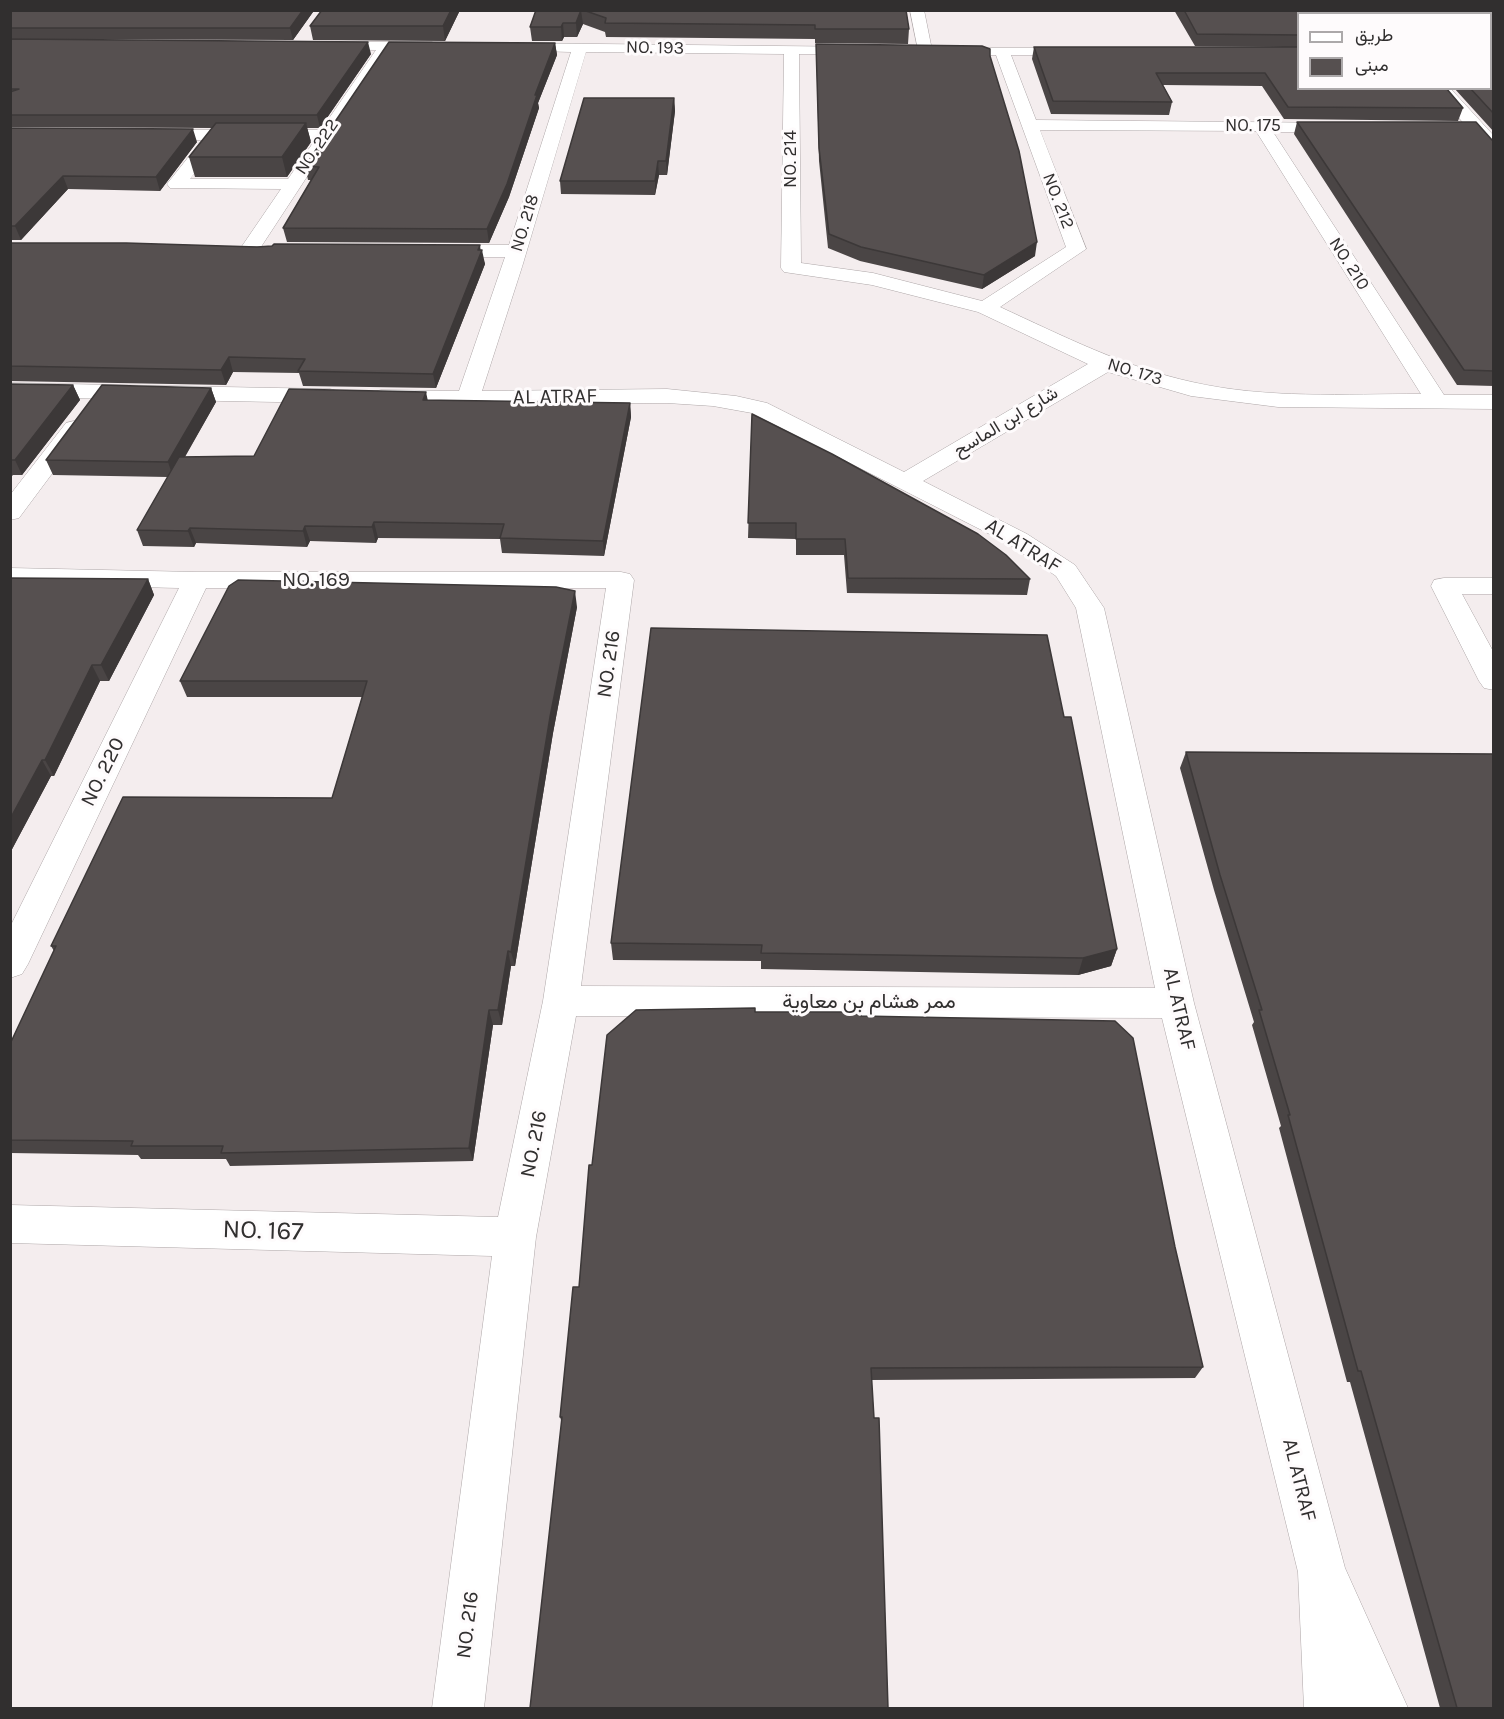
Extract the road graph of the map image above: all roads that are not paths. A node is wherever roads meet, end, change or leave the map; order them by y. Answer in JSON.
{"nodes":[{"id":1,"x":917,"y":10,"type":"edge"},
{"id":2,"x":310,"y":46,"type":"edge"},
{"id":3,"x":386,"y":46,"type":"junction"},
{"id":4,"x":443,"y":46,"type":"edge"},
{"id":5,"x":500,"y":47,"type":"edge"},
{"id":6,"x":580,"y":47,"type":"junction"},
{"id":7,"x":792,"y":50,"type":"junction"},
{"id":8,"x":880,"y":50,"type":"edge"},
{"id":9,"x":1002,"y":51,"type":"junction"},
{"id":10,"x":1097,"y":52,"type":"edge"},
{"id":11,"x":1444,"y":90,"type":"edge"},
{"id":12,"x":1029,"y":125,"type":"junction"},
{"id":13,"x":1261,"y":126,"type":"junction"},
{"id":14,"x":1356,"y":127,"type":"edge"},
{"id":15,"x":1452,"y":128,"type":"edge"},
{"id":16,"x":1476,"y":128,"type":"junction"},
{"id":17,"x":136,"y":135,"type":"edge"},
{"id":18,"x":215,"y":135,"type":"junction"},
{"id":19,"x":325,"y":135,"type":"junction"},
{"id":20,"x":1494,"y":147,"type":"edge"},
{"id":21,"x":291,"y":184,"type":"junction"},
{"id":22,"x":226,"y":249,"type":"edge"},
{"id":23,"x":250,"y":249,"type":"junction"},
{"id":24,"x":273,"y":249,"type":"edge"},
{"id":25,"x":423,"y":250,"type":"edge"},
{"id":26,"x":515,"y":251,"type":"junction"},
{"id":27,"x":790,"y":268,"type":"joint"},
{"id":28,"x":984,"y":309,"type":"junction"},
{"id":29,"x":1105,"y":364,"type":"junction"},
{"id":30,"x":10,"y":390,"type":"edge"},
{"id":31,"x":101,"y":391,"type":"junction"},
{"id":32,"x":468,"y":398,"type":"junction"},
{"id":33,"x":1437,"y":402,"type":"junction"},
{"id":34,"x":1494,"y":402,"type":"edge"},
{"id":35,"x":907,"y":480,"type":"junction"},
{"id":36,"x":10,"y":513,"type":"edge"},
{"id":37,"x":10,"y":576,"type":"edge"},
{"id":38,"x":196,"y":580,"type":"junction"},
{"id":39,"x":621,"y":580,"type":"joint"},
{"id":40,"x":1494,"y":586,"type":"edge"},
{"id":41,"x":1494,"y":681,"type":"edge"},
{"id":42,"x":10,"y":964,"type":"edge"},
{"id":43,"x":561,"y":1001,"type":"junction"},
{"id":44,"x":1176,"y":1003,"type":"junction"},
{"id":45,"x":10,"y":1224,"type":"edge"},
{"id":46,"x":515,"y":1237,"type":"junction"},
{"id":47,"x":1322,"y":1572,"type":"junction"},
{"id":48,"x":458,"y":1708,"type":"edge"},
{"id":49,"x":1330,"y":1708,"type":"edge"},
{"id":50,"x":1382,"y":1708,"type":"edge"}],
"edges":[{"from":1,"to":9,"type":"street"},
{"from":2,"to":3,"type":"street"},
{"from":3,"to":4,"type":"street"},
{"from":3,"to":19,"type":"street","name":"NO. 222"},
{"from":5,"to":6,"type":"street","name":"NO. 193"},
{"from":6,"to":7,"type":"street","name":"NO. 193"},
{"from":6,"to":26,"type":"street","name":"NO. 218"},
{"from":7,"to":8,"type":"street","name":"NO. 193"},
{"from":7,"to":27,"type":"street","name":"NO. 214"},
{"from":9,"to":10,"type":"street"},
{"from":9,"to":12,"type":"street","name":"NO. 212"},
{"from":11,"to":16,"type":"street"},
{"from":12,"to":13,"type":"street","name":"NO. 175"},
{"from":12,"to":28,"type":"street","name":"NO. 212"},
{"from":13,"to":14,"type":"street","name":"NO. 175"},
{"from":13,"to":33,"type":"street","name":"NO. 210"},
{"from":15,"to":16,"type":"street"},
{"from":16,"to":20,"type":"street"},
{"from":17,"to":18,"type":"street"},
{"from":18,"to":19,"type":"street"},
{"from":18,"to":21,"type":"street"},
{"from":19,"to":21,"type":"street","name":"NO. 222"},
{"from":21,"to":23,"type":"street","name":"NO. 222"},
{"from":22,"to":23,"type":"street"},
{"from":23,"to":24,"type":"street"},
{"from":25,"to":26,"type":"street"},
{"from":26,"to":32,"type":"street","name":"NO. 218"},
{"from":27,"to":28,"type":"street","name":"NO. 173"},
{"from":28,"to":29,"type":"street","name":"NO. 173"},
{"from":29,"to":33,"type":"street","name":"NO. 173"},
{"from":29,"to":35,"type":"street","name":"شارع ابن الماسح"},
{"from":30,"to":31,"type":"street","name":"AL ATRAF"},
{"from":31,"to":32,"type":"street","name":"AL ATRAF"},
{"from":31,"to":36,"type":"street"},
{"from":32,"to":35,"type":"street","name":"AL ATRAF"},
{"from":33,"to":34,"type":"street","name":"NO. 173"},
{"from":35,"to":44,"type":"street","name":"AL ATRAF"},
{"from":37,"to":38,"type":"street","name":"NO. 169"},
{"from":38,"to":39,"type":"street","name":"NO. 169"},
{"from":38,"to":42,"type":"street","name":"NO. 220"},
{"from":39,"to":43,"type":"street","name":"NO. 216"},
{"from":40,"to":41,"type":"street"},
{"from":43,"to":44,"type":"street","name":"ممر هشام بن معاوية"},
{"from":43,"to":46,"type":"street","name":"NO. 216"},
{"from":44,"to":47,"type":"street","name":"AL ATRAF"},
{"from":45,"to":46,"type":"street","name":"NO. 167"},
{"from":46,"to":48,"type":"street","name":"NO. 216"},
{"from":47,"to":49,"type":"street","name":"AL ATRAF"},
{"from":47,"to":50,"type":"street","name":"AL ATRAF"}]}
